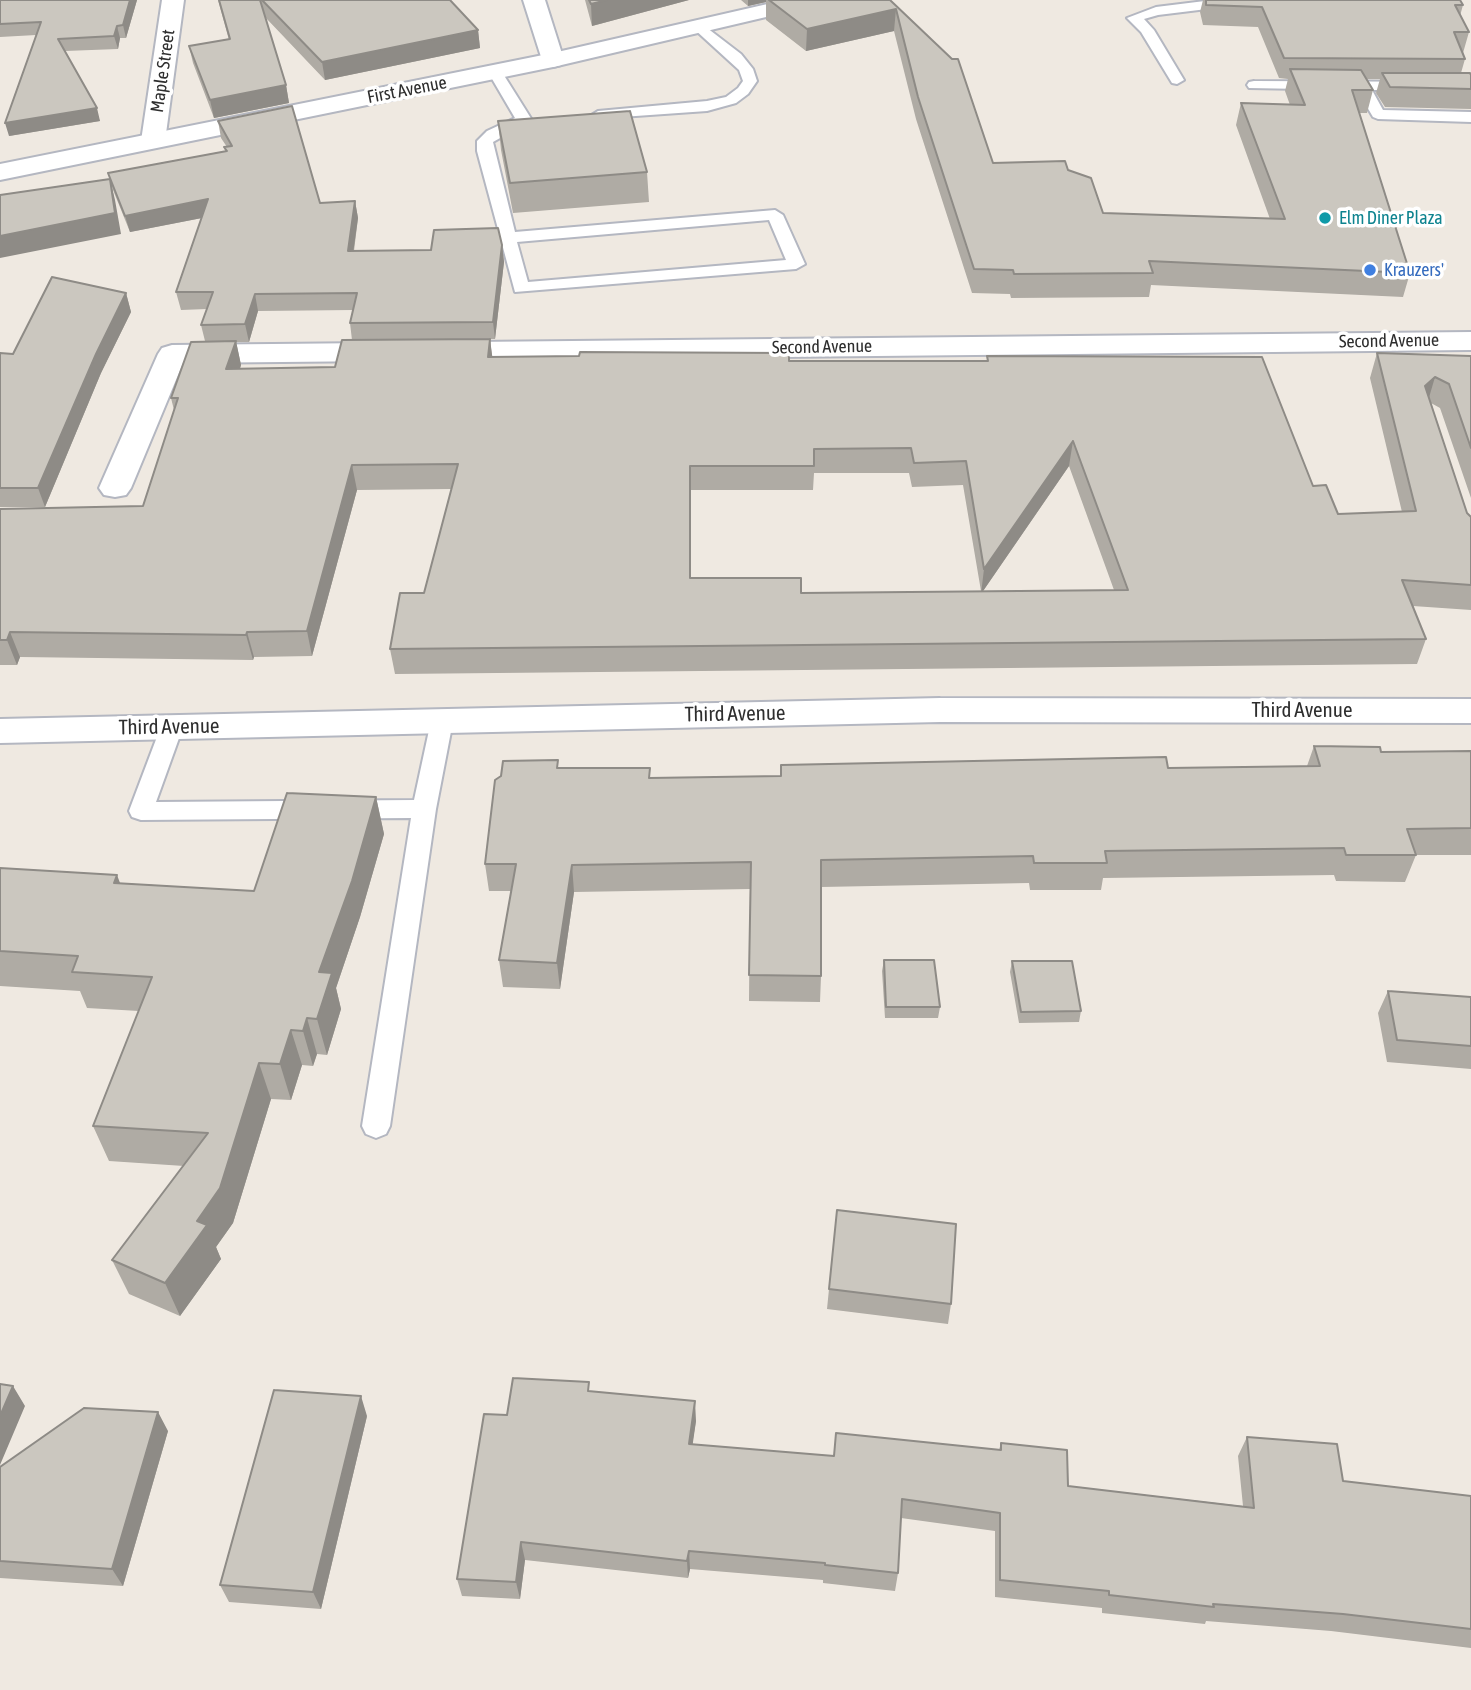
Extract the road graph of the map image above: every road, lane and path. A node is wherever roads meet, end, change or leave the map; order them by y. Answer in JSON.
{"nodes":[{"id":1,"x":173,"y":0,"type":"edge"},
{"id":2,"x":534,"y":0,"type":"edge"},
{"id":3,"x":813,"y":0,"type":"edge"},
{"id":4,"x":1248,"y":0,"type":"edge"},
{"id":5,"x":698,"y":26,"type":"junction"},
{"id":6,"x":552,"y":60,"type":"junction"},
{"id":7,"x":495,"y":72,"type":"junction"},
{"id":8,"x":1177,"y":80,"type":"dead end"},
{"id":9,"x":1254,"y":85,"type":"dead end"},
{"id":10,"x":1362,"y":85,"type":"junction"},
{"id":11,"x":1471,"y":86,"type":"edge"},
{"id":12,"x":584,"y":117,"type":"edge"},
{"id":13,"x":1471,"y":117,"type":"edge"},
{"id":14,"x":153,"y":141,"type":"junction"},
{"id":15,"x":0,"y":172,"type":"edge"},
{"id":16,"x":508,"y":238,"type":"junction"},
{"id":17,"x":1471,"y":341,"type":"edge"},
{"id":18,"x":115,"y":488,"type":"dead end"},
{"id":19,"x":1471,"y":710,"type":"edge"},
{"id":20,"x":442,"y":721,"type":"junction"},
{"id":21,"x":171,"y":727,"type":"junction"},
{"id":22,"x":0,"y":731,"type":"edge"},
{"id":23,"x":424,"y":809,"type":"junction"},
{"id":24,"x":376,"y":1126,"type":"dead end"}],
"edges":[{"from":1,"to":14,"type":"street","name":"Maple Street"},
{"from":2,"to":6,"type":"street"},
{"from":3,"to":5,"type":"street","name":"First Avenue"},
{"from":4,"to":8,"type":"lane"},
{"from":5,"to":6,"type":"street","name":"First Avenue"},
{"from":5,"to":12,"type":"lane"},
{"from":6,"to":7,"type":"street","name":"First Avenue"},
{"from":7,"to":14,"type":"street","name":"First Avenue"},
{"from":7,"to":16,"type":"lane"},
{"from":9,"to":10,"type":"lane"},
{"from":10,"to":11,"type":"lane"},
{"from":10,"to":13,"type":"lane"},
{"from":14,"to":15,"type":"street","name":"First Avenue"},
{"from":16,"to":16,"type":"lane"},
{"from":17,"to":18,"type":"street","name":"Second Avenue"},
{"from":19,"to":20,"type":"street","name":"Third Avenue"},
{"from":20,"to":21,"type":"street","name":"Third Avenue"},
{"from":20,"to":23,"type":"lane"},
{"from":21,"to":22,"type":"street","name":"Third Avenue"},
{"from":21,"to":23,"type":"lane"},
{"from":23,"to":24,"type":"lane"}]}
